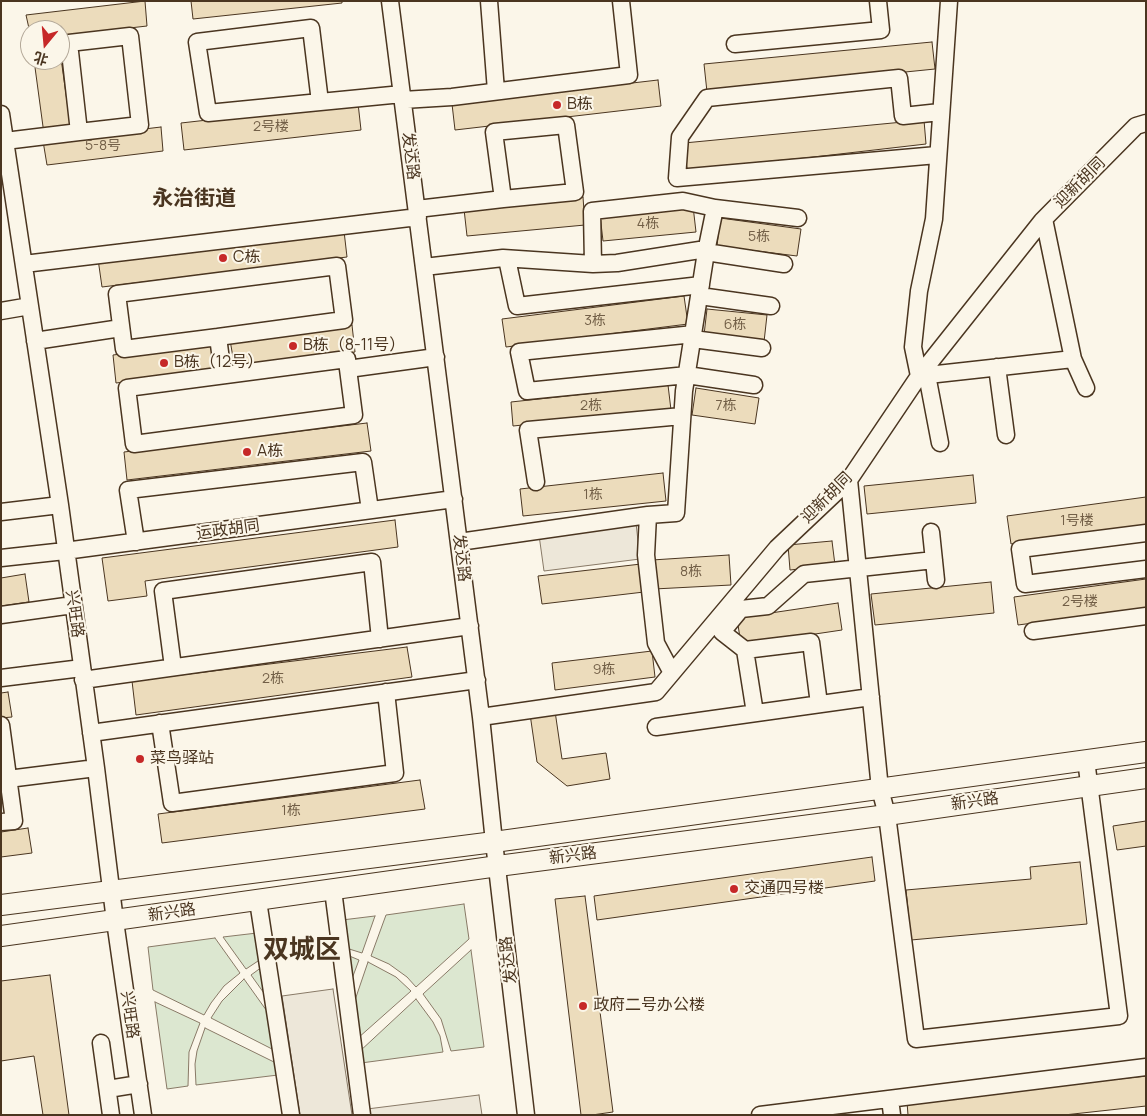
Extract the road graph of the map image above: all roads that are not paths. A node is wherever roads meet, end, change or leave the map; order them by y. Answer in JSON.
{"nodes":[{"id":1,"x":390,"y":1,"type":"edge"},
{"id":2,"x":489,"y":1,"type":"edge"},
{"id":3,"x":621,"y":1,"type":"edge"},
{"id":4,"x":878,"y":1,"type":"edge"},
{"id":5,"x":949,"y":1,"type":"edge"},
{"id":6,"x":735,"y":44,"type":"dead end"},
{"id":7,"x":496,"y":91,"type":"junction"},
{"id":8,"x":403,"y":97,"type":"junction"},
{"id":9,"x":320,"y":102,"type":"junction"},
{"id":10,"x":940,"y":112,"type":"junction"},
{"id":11,"x":1,"y":114,"type":"edge"},
{"id":12,"x":1146,"y":122,"type":"edge"},
{"id":13,"x":79,"y":132,"type":"junction"},
{"id":14,"x":5,"y":140,"type":"junction"},
{"id":15,"x":937,"y":155,"type":"junction"},
{"id":16,"x":503,"y":200,"type":"junction"},
{"id":17,"x":715,"y":208,"type":"junction"},
{"id":18,"x":417,"y":213,"type":"junction"},
{"id":19,"x":798,"y":218,"type":"dead end"},
{"id":20,"x":1044,"y":218,"type":"junction"},
{"id":21,"x":706,"y":251,"type":"junction"},
{"id":22,"x":506,"y":258,"type":"junction"},
{"id":23,"x":24,"y":264,"type":"junction"},
{"id":24,"x":593,"y":264,"type":"junction"},
{"id":25,"x":784,"y":264,"type":"dead end"},
{"id":26,"x":424,"y":267,"type":"junction"},
{"id":27,"x":700,"y":291,"type":"junction"},
{"id":28,"x":30,"y":306,"type":"junction"},
{"id":29,"x":770,"y":306,"type":"dead end"},
{"id":30,"x":1,"y":311,"type":"edge"},
{"id":31,"x":121,"y":328,"type":"junction"},
{"id":32,"x":694,"y":336,"type":"junction"},
{"id":33,"x":218,"y":337,"type":"junction"},
{"id":34,"x":35,"y":341,"type":"junction"},
{"id":35,"x":762,"y":348,"type":"dead end"},
{"id":36,"x":436,"y":357,"type":"junction"},
{"id":37,"x":1073,"y":359,"type":"junction"},
{"id":38,"x":997,"y":367,"type":"junction"},
{"id":39,"x":348,"y":369,"type":"junction"},
{"id":40,"x":223,"y":375,"type":"junction"},
{"id":41,"x":687,"y":375,"type":"junction"},
{"id":42,"x":923,"y":375,"type":"junction"},
{"id":43,"x":754,"y":385,"type":"dead end"},
{"id":44,"x":1086,"y":388,"type":"dead end"},
{"id":45,"x":682,"y":416,"type":"junction"},
{"id":46,"x":1006,"y":435,"type":"dead end"},
{"id":47,"x":940,"y":443,"type":"dead end"},
{"id":48,"x":849,"y":480,"type":"junction"},
{"id":49,"x":536,"y":482,"type":"dead end"},
{"id":50,"x":454,"y":499,"type":"junction"},
{"id":51,"x":60,"y":505,"type":"junction"},
{"id":52,"x":370,"y":510,"type":"junction"},
{"id":53,"x":1,"y":512,"type":"edge"},
{"id":54,"x":648,"y":515,"type":"junction"},
{"id":55,"x":931,"y":532,"type":"dead end"},
{"id":56,"x":1146,"y":533,"type":"edge"},
{"id":57,"x":136,"y":542,"type":"junction"},
{"id":58,"x":459,"y":542,"type":"junction"},
{"id":59,"x":65,"y":551,"type":"junction"},
{"id":60,"x":1,"y":558,"type":"edge"},
{"id":61,"x":934,"y":560,"type":"junction"},
{"id":62,"x":858,"y":568,"type":"junction"},
{"id":63,"x":1146,"y":569,"type":"edge"},
{"id":64,"x":936,"y":580,"type":"dead end"},
{"id":65,"x":73,"y":604,"type":"junction"},
{"id":66,"x":737,"y":605,"type":"junction"},
{"id":67,"x":1,"y":614,"type":"edge"},
{"id":68,"x":1146,"y":616,"type":"edge"},
{"id":69,"x":470,"y":626,"type":"junction"},
{"id":70,"x":1033,"y":631,"type":"dead end"},
{"id":71,"x":380,"y":639,"type":"junction"},
{"id":72,"x":745,"y":650,"type":"junction"},
{"id":73,"x":173,"y":667,"type":"junction"},
{"id":74,"x":672,"y":673,"type":"junction"},
{"id":75,"x":82,"y":674,"type":"junction"},
{"id":76,"x":1,"y":678,"type":"edge"},
{"id":77,"x":477,"y":680,"type":"junction"},
{"id":78,"x":386,"y":692,"type":"junction"},
{"id":79,"x":871,"y":697,"type":"junction"},
{"id":80,"x":819,"y":704,"type":"junction"},
{"id":81,"x":755,"y":713,"type":"junction"},
{"id":82,"x":482,"y":717,"type":"junction"},
{"id":83,"x":160,"y":723,"type":"junction"},
{"id":84,"x":1,"y":725,"type":"edge"},
{"id":85,"x":656,"y":727,"type":"dead end"},
{"id":86,"x":91,"y":733,"type":"junction"},
{"id":87,"x":1146,"y":752,"type":"edge"},
{"id":88,"x":1086,"y":760,"type":"junction"},
{"id":89,"x":96,"y":768,"type":"junction"},
{"id":90,"x":1146,"y":778,"type":"edge"},
{"id":91,"x":8,"y":779,"type":"junction"},
{"id":92,"x":1090,"y":786,"type":"junction"},
{"id":93,"x":880,"y":789,"type":"junction"},
{"id":94,"x":886,"y":815,"type":"junction"},
{"id":95,"x":1,"y":822,"type":"edge"},
{"id":96,"x":494,"y":842,"type":"junction"},
{"id":97,"x":498,"y":866,"type":"junction"},
{"id":98,"x":333,"y":890,"type":"junction"},
{"id":99,"x":111,"y":892,"type":"junction"},
{"id":100,"x":258,"y":901,"type":"junction"},
{"id":101,"x":1,"y":905,"type":"edge"},
{"id":102,"x":115,"y":920,"type":"junction"},
{"id":103,"x":1,"y":936,"type":"edge"},
{"id":104,"x":102,"y":1043,"type":"dead end"},
{"id":105,"x":1146,"y":1067,"type":"edge"},
{"id":106,"x":139,"y":1084,"type":"junction"},
{"id":107,"x":108,"y":1089,"type":"junction"},
{"id":108,"x":891,"y":1107,"type":"edge"},
{"id":109,"x":111,"y":1115,"type":"edge"},
{"id":110,"x":143,"y":1115,"type":"edge"},
{"id":111,"x":291,"y":1115,"type":"edge"},
{"id":112,"x":362,"y":1115,"type":"edge"},
{"id":113,"x":526,"y":1115,"type":"edge"},
{"id":114,"x":760,"y":1115,"type":"edge"}],
"edges":[{"from":1,"to":8,"type":"street","name":"发达路"},
{"from":2,"to":7,"type":"street"},
{"from":3,"to":7,"type":"street"},
{"from":4,"to":6,"type":"street"},
{"from":5,"to":10,"type":"street"},
{"from":7,"to":8,"type":"street"},
{"from":8,"to":9,"type":"street"},
{"from":8,"to":18,"type":"street","name":"发达路"},
{"from":9,"to":9,"type":"street"},
{"from":10,"to":15,"type":"street"},
{"from":10,"to":15,"type":"street"},
{"from":11,"to":14,"type":"street","name":"兴旺路"},
{"from":12,"to":20,"type":"street","name":"迎新胡同"},
{"from":13,"to":13,"type":"street"},
{"from":13,"to":14,"type":"street"},
{"from":14,"to":23,"type":"street","name":"兴旺路"},
{"from":15,"to":42,"type":"street"},
{"from":16,"to":16,"type":"street"},
{"from":16,"to":18,"type":"street"},
{"from":17,"to":19,"type":"street"},
{"from":17,"to":21,"type":"street"},
{"from":17,"to":24,"type":"street"},
{"from":18,"to":23,"type":"street"},
{"from":18,"to":26,"type":"street","name":"发达路"},
{"from":20,"to":37,"type":"street"},
{"from":20,"to":42,"type":"street","name":"迎新胡同"},
{"from":21,"to":24,"type":"street"},
{"from":21,"to":25,"type":"street"},
{"from":21,"to":27,"type":"street"},
{"from":22,"to":24,"type":"street"},
{"from":22,"to":26,"type":"street"},
{"from":22,"to":27,"type":"street"},
{"from":23,"to":28,"type":"street","name":"兴旺路"},
{"from":26,"to":36,"type":"street","name":"发达路"},
{"from":27,"to":29,"type":"street"},
{"from":27,"to":32,"type":"street"},
{"from":28,"to":30,"type":"street"},
{"from":28,"to":34,"type":"street","name":"兴旺路"},
{"from":31,"to":33,"type":"street"},
{"from":31,"to":33,"type":"street"},
{"from":31,"to":34,"type":"street"},
{"from":32,"to":35,"type":"street"},
{"from":32,"to":41,"type":"street"},
{"from":32,"to":41,"type":"street"},
{"from":33,"to":40,"type":"street"},
{"from":34,"to":51,"type":"street","name":"兴旺路"},
{"from":36,"to":39,"type":"street"},
{"from":36,"to":50,"type":"street","name":"发达路"},
{"from":37,"to":38,"type":"street"},
{"from":37,"to":44,"type":"street"},
{"from":38,"to":42,"type":"street"},
{"from":38,"to":46,"type":"street"},
{"from":39,"to":40,"type":"street"},
{"from":39,"to":40,"type":"street"},
{"from":41,"to":43,"type":"street"},
{"from":41,"to":45,"type":"street"},
{"from":42,"to":47,"type":"street"},
{"from":42,"to":48,"type":"street","name":"迎新胡同"},
{"from":45,"to":49,"type":"street"},
{"from":45,"to":54,"type":"street"},
{"from":48,"to":62,"type":"street"},
{"from":48,"to":66,"type":"street","name":"迎新胡同"},
{"from":50,"to":52,"type":"street","name":"运政胡同"},
{"from":50,"to":58,"type":"street","name":"发达路"},
{"from":51,"to":53,"type":"street"},
{"from":51,"to":59,"type":"street","name":"兴旺路"},
{"from":52,"to":57,"type":"street","name":"运政胡同"},
{"from":52,"to":57,"type":"street"},
{"from":54,"to":58,"type":"street"},
{"from":54,"to":74,"type":"street"},
{"from":55,"to":61,"type":"street"},
{"from":56,"to":63,"type":"street"},
{"from":57,"to":59,"type":"street","name":"运政胡同"},
{"from":58,"to":69,"type":"street","name":"发达路"},
{"from":59,"to":60,"type":"street","name":"运政胡同"},
{"from":59,"to":65,"type":"street","name":"兴旺路"},
{"from":61,"to":62,"type":"street"},
{"from":61,"to":64,"type":"street"},
{"from":62,"to":66,"type":"street"},
{"from":62,"to":79,"type":"street"},
{"from":65,"to":67,"type":"street"},
{"from":65,"to":75,"type":"street","name":"兴旺路"},
{"from":66,"to":72,"type":"street"},
{"from":66,"to":74,"type":"street","name":"迎新胡同"},
{"from":68,"to":70,"type":"street"},
{"from":69,"to":71,"type":"street"},
{"from":69,"to":77,"type":"street","name":"发达路"},
{"from":71,"to":73,"type":"street"},
{"from":71,"to":73,"type":"street"},
{"from":72,"to":80,"type":"street"},
{"from":72,"to":81,"type":"street"},
{"from":73,"to":75,"type":"street"},
{"from":74,"to":82,"type":"street","name":"迎新胡同"},
{"from":75,"to":76,"type":"street"},
{"from":75,"to":86,"type":"street","name":"兴旺路"},
{"from":77,"to":78,"type":"street"},
{"from":77,"to":82,"type":"street","name":"发达路"},
{"from":78,"to":83,"type":"street"},
{"from":78,"to":83,"type":"street"},
{"from":79,"to":80,"type":"street"},
{"from":79,"to":93,"type":"street"},
{"from":80,"to":81,"type":"street"},
{"from":81,"to":85,"type":"street"},
{"from":82,"to":96,"type":"street","name":"发达路"},
{"from":83,"to":86,"type":"street"},
{"from":84,"to":91,"type":"street"},
{"from":86,"to":89,"type":"street","name":"兴旺路"},
{"from":87,"to":88,"type":"main road","name":"新兴路"},
{"from":88,"to":92,"type":"street"},
{"from":88,"to":93,"type":"main road","name":"新兴路"},
{"from":89,"to":91,"type":"street"},
{"from":89,"to":99,"type":"street","name":"兴旺路"},
{"from":90,"to":92,"type":"main road","name":"新兴路"},
{"from":91,"to":95,"type":"street"},
{"from":92,"to":94,"type":"main road","name":"新兴路"},
{"from":92,"to":94,"type":"street"},
{"from":93,"to":94,"type":"street"},
{"from":93,"to":96,"type":"main road","name":"新兴路"},
{"from":94,"to":97,"type":"main road","name":"新兴路"},
{"from":96,"to":97,"type":"street","name":"发达路"},
{"from":96,"to":99,"type":"main road","name":"新兴路"},
{"from":97,"to":98,"type":"main road","name":"新兴路"},
{"from":97,"to":113,"type":"street","name":"发达路"},
{"from":98,"to":100,"type":"main road","name":"新兴路"},
{"from":98,"to":112,"type":"street"},
{"from":99,"to":101,"type":"main road","name":"新兴路"},
{"from":99,"to":102,"type":"street","name":"兴旺路"},
{"from":100,"to":102,"type":"main road","name":"新兴路"},
{"from":100,"to":111,"type":"street"},
{"from":102,"to":103,"type":"main road","name":"新兴路"},
{"from":102,"to":106,"type":"street","name":"兴旺路"},
{"from":104,"to":107,"type":"street"},
{"from":105,"to":108,"type":"street"},
{"from":106,"to":107,"type":"street"},
{"from":106,"to":110,"type":"street","name":"兴旺路"},
{"from":107,"to":109,"type":"street"},
{"from":108,"to":114,"type":"street"}]}
